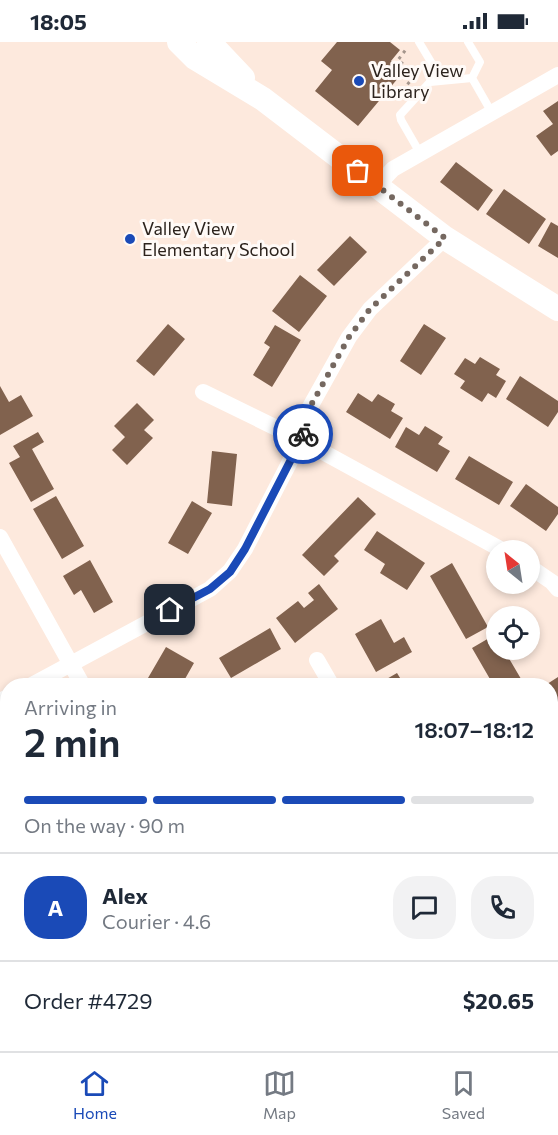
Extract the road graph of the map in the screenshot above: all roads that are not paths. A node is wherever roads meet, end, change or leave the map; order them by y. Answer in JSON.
{"nodes":[{"id":1,"x":179,"y":42,"type":"edge"},
{"id":2,"x":209,"y":42,"type":"edge"},
{"id":3,"x":419,"y":42,"type":"edge"},
{"id":4,"x":468,"y":42,"type":"edge"},
{"id":5,"x":558,"y":75,"type":"edge"},
{"id":6,"x":472,"y":78,"type":"junction"},
{"id":7,"x":430,"y":82,"type":"junction"},
{"id":8,"x":263,"y":99,"type":"junction"},
{"id":9,"x":492,"y":113,"type":"junction"},
{"id":10,"x":420,"y":153,"type":"junction"},
{"id":11,"x":377,"y":186,"type":"junction"},
{"id":12,"x":445,"y":238,"type":"junction"},
{"id":13,"x":558,"y":309,"type":"edge"},
{"id":14,"x":203,"y":392,"type":"dead end"},
{"id":15,"x":301,"y":440,"type":"junction"},
{"id":16,"x":0,"y":537,"type":"edge"},
{"id":17,"x":486,"y":541,"type":"edge"},
{"id":18,"x":540,"y":574,"type":"edge"},
{"id":19,"x":558,"y":589,"type":"edge"},
{"id":20,"x":317,"y":660,"type":"dead end"},
{"id":21,"x":71,"y":664,"type":"junction"},
{"id":22,"x":45,"y":678,"type":"edge"},
{"id":23,"x":79,"y":678,"type":"edge"},
{"id":24,"x":327,"y":678,"type":"edge"}],
"edges":[{"from":1,"to":8,"type":"main road"},
{"from":2,"to":8,"type":"main road"},
{"from":3,"to":7,"type":"lane"},
{"from":4,"to":6,"type":"lane"},
{"from":5,"to":9,"type":"street"},
{"from":6,"to":7,"type":"lane"},
{"from":6,"to":9,"type":"lane"},
{"from":7,"to":10,"type":"lane"},
{"from":8,"to":11,"type":"main road"},
{"from":9,"to":10,"type":"street"},
{"from":10,"to":11,"type":"street"},
{"from":11,"to":12,"type":"main road"},
{"from":12,"to":13,"type":"main road"},
{"from":12,"to":15,"type":"street"},
{"from":14,"to":15,"type":"street"},
{"from":15,"to":17,"type":"street"},
{"from":15,"to":21,"type":"street"},
{"from":16,"to":21,"type":"street"},
{"from":18,"to":19,"type":"street"},
{"from":20,"to":24,"type":"street"},
{"from":21,"to":22,"type":"street"},
{"from":21,"to":23,"type":"street"}]}
